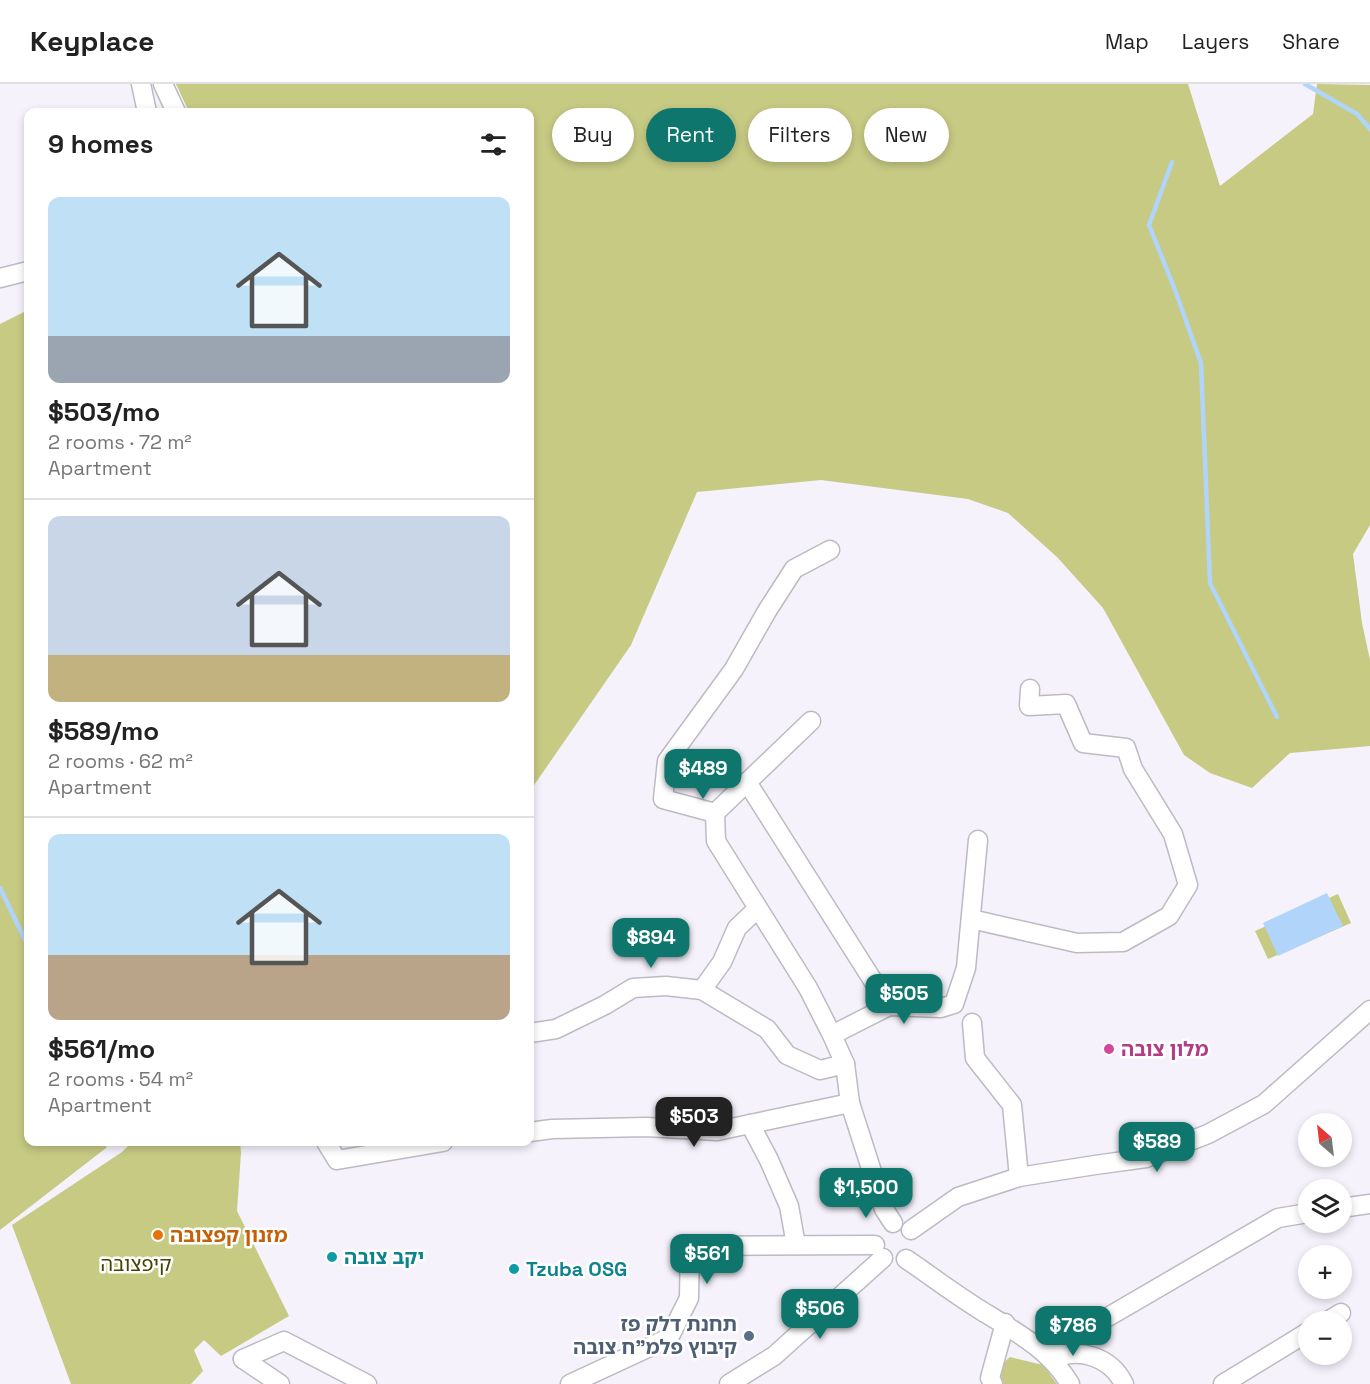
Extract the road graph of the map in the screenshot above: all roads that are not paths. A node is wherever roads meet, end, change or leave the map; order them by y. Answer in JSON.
{"nodes":[{"id":1,"x":141,"y":84,"type":"edge"},
{"id":2,"x":164,"y":84,"type":"edge"},
{"id":3,"x":146,"y":108,"type":"edge"},
{"id":4,"x":174,"y":108,"type":"edge"},
{"id":5,"x":24,"y":272,"type":"edge"},
{"id":6,"x":0,"y":278,"type":"edge"},
{"id":7,"x":830,"y":550,"type":"dead end"},
{"id":8,"x":1030,"y":689,"type":"dead end"},
{"id":9,"x":811,"y":721,"type":"dead end"},
{"id":10,"x":747,"y":782,"type":"junction"},
{"id":11,"x":715,"y":813,"type":"junction"},
{"id":12,"x":978,"y":840,"type":"dead end"},
{"id":13,"x":758,"y":909,"type":"junction"},
{"id":14,"x":970,"y":919,"type":"junction"},
{"id":15,"x":702,"y":990,"type":"junction"},
{"id":16,"x":889,"y":1006,"type":"junction"},
{"id":17,"x":1370,"y":1010,"type":"edge"},
{"id":18,"x":972,"y":1023,"type":"dead end"},
{"id":19,"x":534,"y":1032,"type":"edge"},
{"id":20,"x":832,"y":1035,"type":"junction"},
{"id":21,"x":845,"y":1064,"type":"junction"},
{"id":22,"x":850,"y":1103,"type":"junction"},
{"id":23,"x":750,"y":1124,"type":"junction"},
{"id":24,"x":534,"y":1131,"type":"edge"},
{"id":25,"x":328,"y":1146,"type":"edge"},
{"id":26,"x":419,"y":1146,"type":"edge"},
{"id":27,"x":1019,"y":1177,"type":"junction"},
{"id":28,"x":1370,"y":1204,"type":"edge"},
{"id":29,"x":1352,"y":1206,"type":"edge"},
{"id":30,"x":1298,"y":1215,"type":"edge"},
{"id":31,"x":892,"y":1223,"type":"junction"},
{"id":32,"x":911,"y":1230,"type":"junction"},
{"id":33,"x":796,"y":1245,"type":"junction"},
{"id":34,"x":879,"y":1252,"type":"junction"},
{"id":35,"x":906,"y":1259,"type":"junction"},
{"id":36,"x":1005,"y":1323,"type":"junction"},
{"id":37,"x":1298,"y":1338,"type":"edge"},
{"id":38,"x":1049,"y":1356,"type":"junction"},
{"id":39,"x":280,"y":1384,"type":"edge"},
{"id":40,"x":367,"y":1384,"type":"edge"},
{"id":41,"x":570,"y":1384,"type":"edge"},
{"id":42,"x":729,"y":1384,"type":"edge"},
{"id":43,"x":993,"y":1384,"type":"edge"},
{"id":44,"x":1070,"y":1384,"type":"edge"},
{"id":45,"x":1124,"y":1384,"type":"edge"},
{"id":46,"x":1223,"y":1384,"type":"edge"}],
"edges":[{"from":1,"to":3,"type":"street"},
{"from":2,"to":4,"type":"street"},
{"from":5,"to":6,"type":"street"},
{"from":7,"to":11,"type":"street"},
{"from":8,"to":14,"type":"street"},
{"from":9,"to":10,"type":"street"},
{"from":10,"to":11,"type":"street"},
{"from":10,"to":16,"type":"street"},
{"from":11,"to":13,"type":"street"},
{"from":12,"to":14,"type":"street"},
{"from":13,"to":15,"type":"street"},
{"from":13,"to":20,"type":"street"},
{"from":14,"to":16,"type":"street"},
{"from":15,"to":19,"type":"street"},
{"from":15,"to":21,"type":"street"},
{"from":16,"to":20,"type":"street"},
{"from":17,"to":27,"type":"street"},
{"from":18,"to":27,"type":"street"},
{"from":20,"to":21,"type":"street"},
{"from":21,"to":22,"type":"street"},
{"from":22,"to":23,"type":"street"},
{"from":22,"to":31,"type":"street"},
{"from":23,"to":24,"type":"street"},
{"from":23,"to":33,"type":"street"},
{"from":25,"to":26,"type":"street"},
{"from":27,"to":32,"type":"street"},
{"from":28,"to":29,"type":"street"},
{"from":30,"to":38,"type":"street"},
{"from":31,"to":32,"type":"street"},
{"from":31,"to":34,"type":"street"},
{"from":32,"to":35,"type":"street"},
{"from":33,"to":34,"type":"street"},
{"from":33,"to":41,"type":"street"},
{"from":34,"to":35,"type":"street"},
{"from":34,"to":42,"type":"street"},
{"from":35,"to":36,"type":"street"},
{"from":36,"to":38,"type":"street"},
{"from":36,"to":43,"type":"street"},
{"from":37,"to":46,"type":"street"},
{"from":38,"to":44,"type":"street"},
{"from":38,"to":45,"type":"street"},
{"from":39,"to":40,"type":"street"}]}
